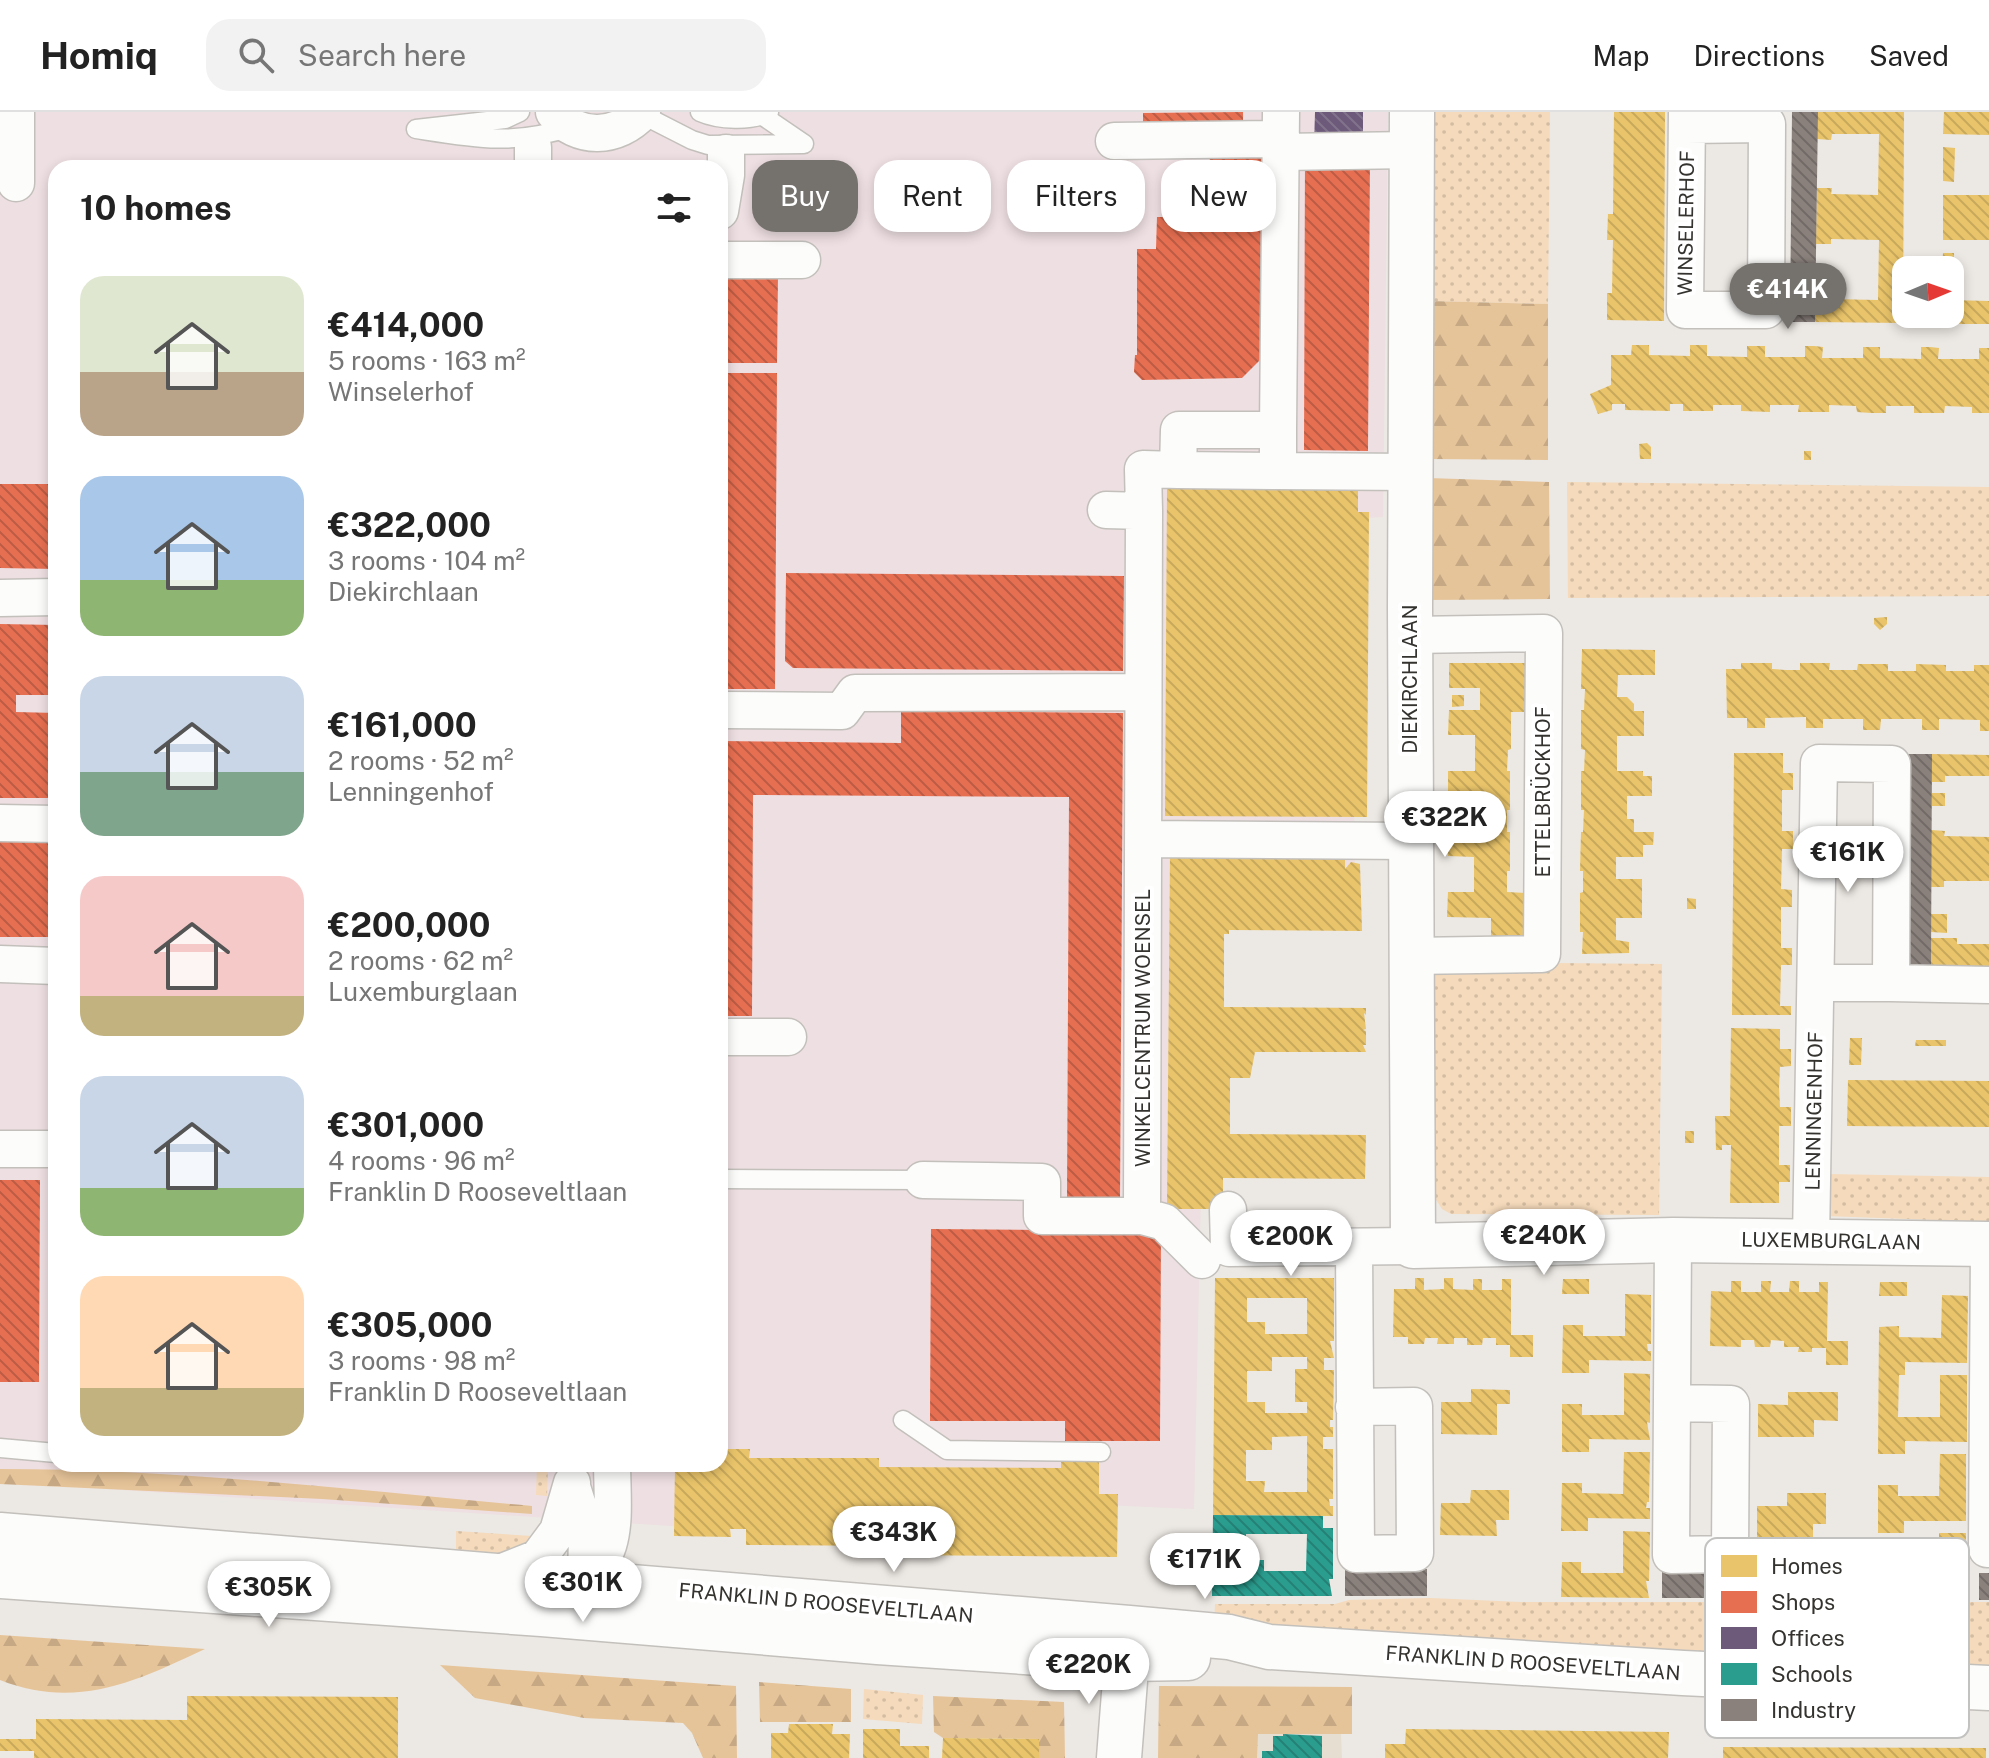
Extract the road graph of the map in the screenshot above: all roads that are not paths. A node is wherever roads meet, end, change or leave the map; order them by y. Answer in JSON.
{"nodes":[{"id":1,"x":16,"y":112,"type":"edge"},
{"id":2,"x":520,"y":112,"type":"edge"},
{"id":3,"x":700,"y":112,"type":"edge"},
{"id":4,"x":641,"y":113,"type":"edge"},
{"id":5,"x":766,"y":114,"type":"edge"},
{"id":6,"x":1687,"y":118,"type":"edge"},
{"id":7,"x":562,"y":119,"type":"edge"},
{"id":8,"x":1412,"y":131,"type":"edge"},
{"id":9,"x":1281,"y":134,"type":"edge"},
{"id":10,"x":1114,"y":141,"type":"dead end"},
{"id":11,"x":726,"y":153,"type":"dead end"},
{"id":12,"x":726,"y":160,"type":"edge"},
{"id":13,"x":17,"y":182,"type":"edge"},
{"id":14,"x":728,"y":260,"type":"edge"},
{"id":15,"x":802,"y":260,"type":"dead end"},
{"id":16,"x":1278,"y":430,"type":"junction"},
{"id":17,"x":1178,"y":470,"type":"junction"},
{"id":18,"x":1278,"y":471,"type":"junction"},
{"id":19,"x":1411,"y":472,"type":"junction"},
{"id":20,"x":1106,"y":510,"type":"dead end"},
{"id":21,"x":1144,"y":511,"type":"junction"},
{"id":22,"x":48,"y":597,"type":"edge"},
{"id":23,"x":0,"y":598,"type":"edge"},
{"id":24,"x":1410,"y":635,"type":"junction"},
{"id":25,"x":1143,"y":692,"type":"junction"},
{"id":26,"x":728,"y":710,"type":"edge"},
{"id":27,"x":0,"y":823,"type":"edge"},
{"id":28,"x":48,"y":824,"type":"edge"},
{"id":29,"x":1144,"y":839,"type":"junction"},
{"id":30,"x":1411,"y":841,"type":"junction"},
{"id":31,"x":1412,"y":956,"type":"junction"},
{"id":32,"x":0,"y":964,"type":"edge"},
{"id":33,"x":48,"y":966,"type":"edge"},
{"id":34,"x":1817,"y":983,"type":"junction"},
{"id":35,"x":1891,"y":983,"type":"junction"},
{"id":36,"x":1989,"y":985,"type":"edge"},
{"id":37,"x":728,"y":1037,"type":"edge"},
{"id":38,"x":788,"y":1037,"type":"dead end"},
{"id":39,"x":0,"y":1149,"type":"edge"},
{"id":40,"x":48,"y":1149,"type":"dead end"},
{"id":41,"x":728,"y":1179,"type":"edge"},
{"id":42,"x":923,"y":1180,"type":"joint"},
{"id":43,"x":1228,"y":1210,"type":"dead end"},
{"id":44,"x":1142,"y":1216,"type":"junction"},
{"id":45,"x":1673,"y":1240,"type":"junction"},
{"id":46,"x":1811,"y":1240,"type":"junction"},
{"id":47,"x":1989,"y":1244,"type":"edge"},
{"id":48,"x":1413,"y":1246,"type":"junction"},
{"id":49,"x":1354,"y":1248,"type":"junction"},
{"id":50,"x":1202,"y":1260,"type":"dead end"},
{"id":51,"x":1673,"y":1403,"type":"dead end"},
{"id":52,"x":1354,"y":1407,"type":"dead end"},
{"id":53,"x":1989,"y":1409,"type":"edge"},
{"id":54,"x":903,"y":1420,"type":"dead end"},
{"id":55,"x":0,"y":1448,"type":"edge"},
{"id":56,"x":48,"y":1452,"type":"edge"},
{"id":57,"x":1101,"y":1452,"type":"dead end"},
{"id":58,"x":612,"y":1472,"type":"edge"},
{"id":59,"x":572,"y":1475,"type":"edge"},
{"id":60,"x":0,"y":1535,"type":"edge"},
{"id":61,"x":613,"y":1535,"type":"junction"},
{"id":62,"x":1989,"y":1549,"type":"edge"},
{"id":63,"x":495,"y":1575,"type":"junction"},
{"id":64,"x":0,"y":1576,"type":"edge"},
{"id":65,"x":586,"y":1583,"type":"junction"},
{"id":66,"x":642,"y":1605,"type":"junction"},
{"id":67,"x":542,"y":1614,"type":"junction"},
{"id":68,"x":1128,"y":1643,"type":"junction"},
{"id":69,"x":1705,"y":1674,"type":"edge"},
{"id":70,"x":1969,"y":1687,"type":"edge"},
{"id":71,"x":1989,"y":1688,"type":"edge"},
{"id":72,"x":1119,"y":1758,"type":"edge"}],
"edges":[{"from":1,"to":13,"type":"street"},
{"from":2,"to":7,"type":"lane"},
{"from":3,"to":5,"type":"lane"},
{"from":4,"to":5,"type":"lane"},
{"from":4,"to":7,"type":"street"},
{"from":6,"to":6,"type":"street","name":"WINSELERHOF"},
{"from":8,"to":9,"type":"street"},
{"from":8,"to":19,"type":"main road","name":"DIEKIRCHLAAN"},
{"from":9,"to":10,"type":"street"},
{"from":9,"to":16,"type":"street"},
{"from":11,"to":12,"type":"street"},
{"from":14,"to":15,"type":"street"},
{"from":16,"to":17,"type":"street"},
{"from":16,"to":18,"type":"street"},
{"from":17,"to":18,"type":"street","name":"WINKELCENTRUM WOENSEL"},
{"from":17,"to":21,"type":"street","name":"WINKELCENTRUM WOENSEL"},
{"from":18,"to":19,"type":"street","name":"WINKELCENTRUM WOENSEL"},
{"from":19,"to":24,"type":"main road","name":"DIEKIRCHLAAN"},
{"from":20,"to":21,"type":"street"},
{"from":21,"to":25,"type":"street","name":"WINKELCENTRUM WOENSEL"},
{"from":22,"to":23,"type":"street"},
{"from":24,"to":30,"type":"main road","name":"DIEKIRCHLAAN"},
{"from":24,"to":31,"type":"street","name":"ETTELBRÜCKHOF"},
{"from":25,"to":26,"type":"street"},
{"from":25,"to":29,"type":"street","name":"WINKELCENTRUM WOENSEL"},
{"from":27,"to":28,"type":"street"},
{"from":29,"to":30,"type":"street"},
{"from":29,"to":44,"type":"street","name":"WINKELCENTRUM WOENSEL"},
{"from":30,"to":31,"type":"main road","name":"DIEKIRCHLAAN"},
{"from":31,"to":48,"type":"main road","name":"DIEKIRCHLAAN"},
{"from":32,"to":33,"type":"street"},
{"from":34,"to":35,"type":"street"},
{"from":34,"to":35,"type":"street","name":"LENNINGENHOF"},
{"from":34,"to":46,"type":"street","name":"LENNINGENHOF"},
{"from":35,"to":36,"type":"street"},
{"from":37,"to":38,"type":"street"},
{"from":39,"to":40,"type":"street"},
{"from":41,"to":42,"type":"lane"},
{"from":42,"to":44,"type":"street"},
{"from":43,"to":49,"type":"street","name":"LUXEMBURGLAAN"},
{"from":44,"to":50,"type":"street"},
{"from":45,"to":46,"type":"main road","name":"LUXEMBURGLAAN"},
{"from":45,"to":48,"type":"main road","name":"LUXEMBURGLAAN"},
{"from":45,"to":51,"type":"street"},
{"from":46,"to":47,"type":"main road","name":"LUXEMBURGLAAN"},
{"from":47,"to":53,"type":"street","name":"LUXEMBURGLAAN"},
{"from":48,"to":49,"type":"street","name":"LUXEMBURGLAAN"},
{"from":49,"to":52,"type":"street"},
{"from":53,"to":62,"type":"street","name":"LUXEMBURGLAAN"},
{"from":54,"to":57,"type":"lane"},
{"from":55,"to":56,"type":"lane"},
{"from":58,"to":61,"type":"street"},
{"from":59,"to":63,"type":"street"},
{"from":59,"to":65,"type":"street"},
{"from":60,"to":63,"type":"main road","name":"FRANKLIN D ROOSEVELTLAAN"},
{"from":61,"to":65,"type":"street"},
{"from":61,"to":66,"type":"street"},
{"from":63,"to":65,"type":"main road","name":"FRANKLIN D ROOSEVELTLAAN"},
{"from":64,"to":67,"type":"main road","name":"FRANKLIN D ROOSEVELTLAAN"},
{"from":65,"to":66,"type":"main road","name":"FRANKLIN D ROOSEVELTLAAN"},
{"from":65,"to":67,"type":"street"},
{"from":66,"to":67,"type":"main road","name":"FRANKLIN D ROOSEVELTLAAN"},
{"from":66,"to":68,"type":"main road","name":"FRANKLIN D ROOSEVELTLAAN"},
{"from":68,"to":69,"type":"main road","name":"FRANKLIN D ROOSEVELTLAAN"},
{"from":68,"to":72,"type":"main road"},
{"from":70,"to":71,"type":"main road","name":"FRANKLIN D ROOSEVELTLAAN"}]}
